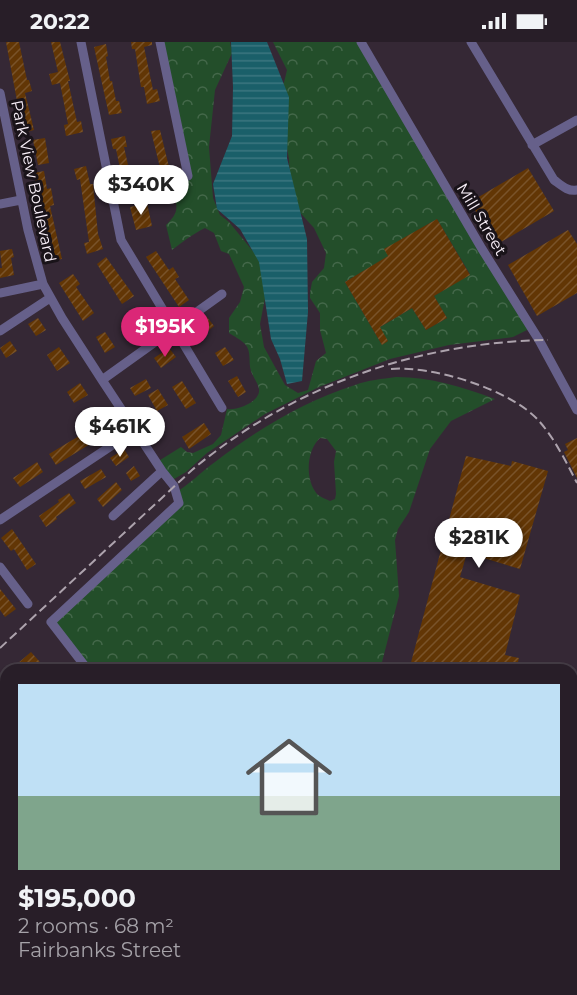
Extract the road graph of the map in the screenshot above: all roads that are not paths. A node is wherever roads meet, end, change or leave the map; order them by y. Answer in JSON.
{"nodes":[{"id":1,"x":81,"y":42,"type":"edge"},
{"id":2,"x":160,"y":42,"type":"edge"},
{"id":3,"x":362,"y":42,"type":"edge"},
{"id":4,"x":471,"y":42,"type":"edge"},
{"id":5,"x":0,"y":93,"type":"edge"},
{"id":6,"x":2,"y":113,"type":"edge"},
{"id":7,"x":577,"y":120,"type":"edge"},
{"id":8,"x":532,"y":145,"type":"junction"},
{"id":9,"x":188,"y":176,"type":"dead end"},
{"id":10,"x":577,"y":190,"type":"edge"},
{"id":11,"x":21,"y":200,"type":"junction"},
{"id":12,"x":0,"y":204,"type":"edge"},
{"id":13,"x":43,"y":284,"type":"junction"},
{"id":14,"x":0,"y":293,"type":"edge"},
{"id":15,"x":222,"y":294,"type":"dead end"},
{"id":16,"x":50,"y":298,"type":"junction"},
{"id":17,"x":176,"y":328,"type":"junction"},
{"id":18,"x":0,"y":331,"type":"edge"},
{"id":19,"x":102,"y":380,"type":"junction"},
{"id":20,"x":222,"y":408,"type":"dead end"},
{"id":21,"x":577,"y":410,"type":"edge"},
{"id":22,"x":135,"y":430,"type":"junction"},
{"id":23,"x":162,"y":471,"type":"junction"},
{"id":24,"x":113,"y":516,"type":"dead end"},
{"id":25,"x":0,"y":520,"type":"edge"},
{"id":26,"x":0,"y":567,"type":"edge"},
{"id":27,"x":28,"y":604,"type":"dead end"},
{"id":28,"x":83,"y":664,"type":"edge"}],
"edges":[{"from":1,"to":17,"type":"street"},
{"from":2,"to":9,"type":"street"},
{"from":3,"to":21,"type":"street","name":"Mill Street"},
{"from":4,"to":8,"type":"street"},
{"from":5,"to":6,"type":"street","name":"Park View Boulevard"},
{"from":6,"to":11,"type":"street","name":"Park View Boulevard"},
{"from":7,"to":8,"type":"street"},
{"from":8,"to":10,"type":"street"},
{"from":11,"to":12,"type":"street"},
{"from":11,"to":13,"type":"street","name":"Park View Boulevard"},
{"from":13,"to":14,"type":"street"},
{"from":13,"to":16,"type":"street","name":"Park View Boulevard"},
{"from":15,"to":17,"type":"street"},
{"from":16,"to":18,"type":"street"},
{"from":16,"to":19,"type":"street","name":"Park View Boulevard"},
{"from":17,"to":19,"type":"street"},
{"from":17,"to":20,"type":"street"},
{"from":19,"to":22,"type":"street","name":"Park View Boulevard"},
{"from":22,"to":23,"type":"street","name":"Park View Boulevard"},
{"from":22,"to":25,"type":"street"},
{"from":23,"to":24,"type":"street"},
{"from":23,"to":28,"type":"street","name":"Park View Boulevard"},
{"from":26,"to":27,"type":"street"}]}
